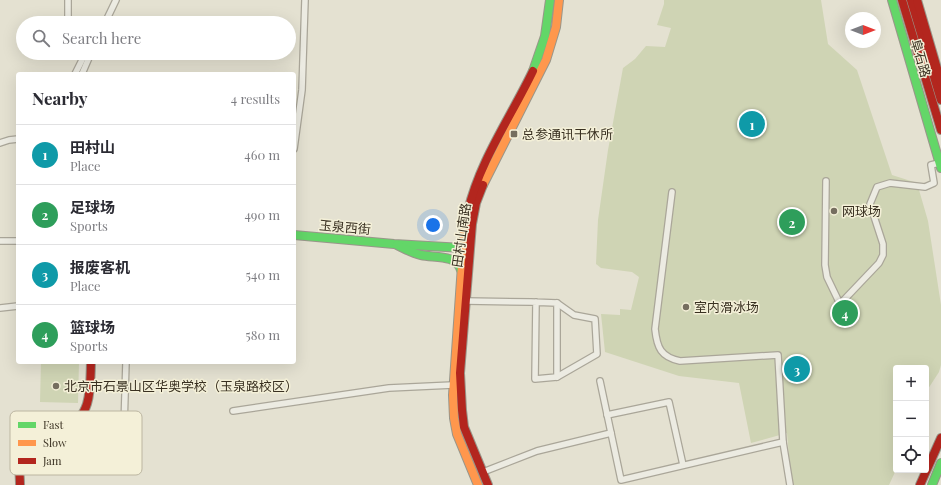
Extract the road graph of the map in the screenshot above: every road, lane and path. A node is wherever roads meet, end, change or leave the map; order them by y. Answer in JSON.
{"nodes":[{"id":1,"x":68,"y":0,"type":"edge"},
{"id":2,"x":116,"y":0,"type":"edge"},
{"id":3,"x":305,"y":0,"type":"edge"},
{"id":4,"x":550,"y":0,"type":"edge"},
{"id":5,"x":559,"y":0,"type":"edge"},
{"id":6,"x":892,"y":0,"type":"edge"},
{"id":7,"x":902,"y":0,"type":"edge"},
{"id":8,"x":911,"y":0,"type":"edge"},
{"id":9,"x":917,"y":0,"type":"edge"},
{"id":10,"x":68,"y":16,"type":"edge"},
{"id":11,"x":108,"y":16,"type":"edge"},
{"id":12,"x":82,"y":60,"type":"edge"},
{"id":13,"x":88,"y":60,"type":"edge"},
{"id":14,"x":76,"y":72,"type":"edge"},
{"id":15,"x":83,"y":72,"type":"edge"},
{"id":16,"x":941,"y":82,"type":"edge"},
{"id":17,"x":941,"y":100,"type":"edge"},
{"id":18,"x":941,"y":130,"type":"edge"},
{"id":19,"x":296,"y":134,"type":"edge"},
{"id":20,"x":16,"y":139,"type":"edge"},
{"id":21,"x":0,"y":143,"type":"edge"},
{"id":22,"x":940,"y":166,"type":"edge"},
{"id":23,"x":826,"y":181,"type":"dead end"},
{"id":24,"x":672,"y":192,"type":"dead end"},
{"id":25,"x":296,"y":235,"type":"edge"},
{"id":26,"x":0,"y":241,"type":"edge"},
{"id":27,"x":16,"y":242,"type":"edge"},
{"id":28,"x":394,"y":244,"type":"junction"},
{"id":29,"x":463,"y":248,"type":"junction"},
{"id":30,"x":461,"y":272,"type":"junction"},
{"id":31,"x":466,"y":301,"type":"junction"},
{"id":32,"x":536,"y":302,"type":"junction"},
{"id":33,"x":557,"y":304,"type":"junction"},
{"id":34,"x":16,"y":306,"type":"edge"},
{"id":35,"x":0,"y":308,"type":"edge"},
{"id":36,"x":91,"y":364,"type":"edge"},
{"id":37,"x":126,"y":364,"type":"edge"},
{"id":38,"x":557,"y":377,"type":"junction"},
{"id":39,"x":600,"y":380,"type":"dead end"},
{"id":40,"x":453,"y":384,"type":"junction"},
{"id":41,"x":83,"y":411,"type":"edge"},
{"id":42,"x":125,"y":411,"type":"edge"},
{"id":43,"x":233,"y":411,"type":"dead end"},
{"id":44,"x":607,"y":415,"type":"junction"},
{"id":45,"x":611,"y":433,"type":"junction"},
{"id":46,"x":941,"y":438,"type":"edge"},
{"id":47,"x":783,"y":442,"type":"junction"},
{"id":48,"x":941,"y":463,"type":"edge"},
{"id":49,"x":683,"y":465,"type":"junction"},
{"id":50,"x":483,"y":472,"type":"junction"},
{"id":51,"x":478,"y":485,"type":"edge"},
{"id":52,"x":488,"y":485,"type":"edge"},
{"id":53,"x":790,"y":485,"type":"edge"},
{"id":54,"x":920,"y":485,"type":"edge"},
{"id":55,"x":932,"y":485,"type":"edge"}],
"edges":[{"from":1,"to":10,"type":"street"},
{"from":2,"to":11,"type":"street"},
{"from":3,"to":19,"type":"street"},
{"from":4,"to":29,"type":"main road","name":"田村山南路"},
{"from":5,"to":31,"type":"main road","name":"田村山南路"},
{"from":6,"to":22,"type":"main road","name":"阜石路"},
{"from":7,"to":18,"type":"main road","name":"阜石路"},
{"from":8,"to":17,"type":"main road","name":"阜石路"},
{"from":9,"to":16,"type":"main road","name":"阜石路"},
{"from":12,"to":14,"type":"street"},
{"from":13,"to":15,"type":"street"},
{"from":20,"to":21,"type":"street"},
{"from":22,"to":23,"type":"street"},
{"from":24,"to":47,"type":"street"},
{"from":25,"to":28,"type":"main road","name":"玉泉西街"},
{"from":26,"to":27,"type":"street"},
{"from":28,"to":29,"type":"main road","name":"玉泉西街"},
{"from":28,"to":30,"type":"main road"},
{"from":29,"to":30,"type":"main road","name":"田村山南路"},
{"from":30,"to":40,"type":"main road","name":"田村山南路"},
{"from":31,"to":32,"type":"street"},
{"from":31,"to":50,"type":"main road","name":"田村山南路"},
{"from":32,"to":33,"type":"street"},
{"from":32,"to":38,"type":"street"},
{"from":33,"to":38,"type":"street"},
{"from":33,"to":38,"type":"street"},
{"from":34,"to":35,"type":"street"},
{"from":36,"to":41,"type":"main road"},
{"from":37,"to":42,"type":"street"},
{"from":39,"to":44,"type":"street"},
{"from":40,"to":43,"type":"street"},
{"from":40,"to":51,"type":"main road","name":"田村山南路"},
{"from":44,"to":45,"type":"street"},
{"from":44,"to":49,"type":"street"},
{"from":45,"to":49,"type":"street"},
{"from":45,"to":50,"type":"street"},
{"from":46,"to":54,"type":"main road"},
{"from":47,"to":49,"type":"street"},
{"from":47,"to":53,"type":"street"},
{"from":48,"to":55,"type":"main road"},
{"from":50,"to":52,"type":"main road","name":"田村山南路"}]}
